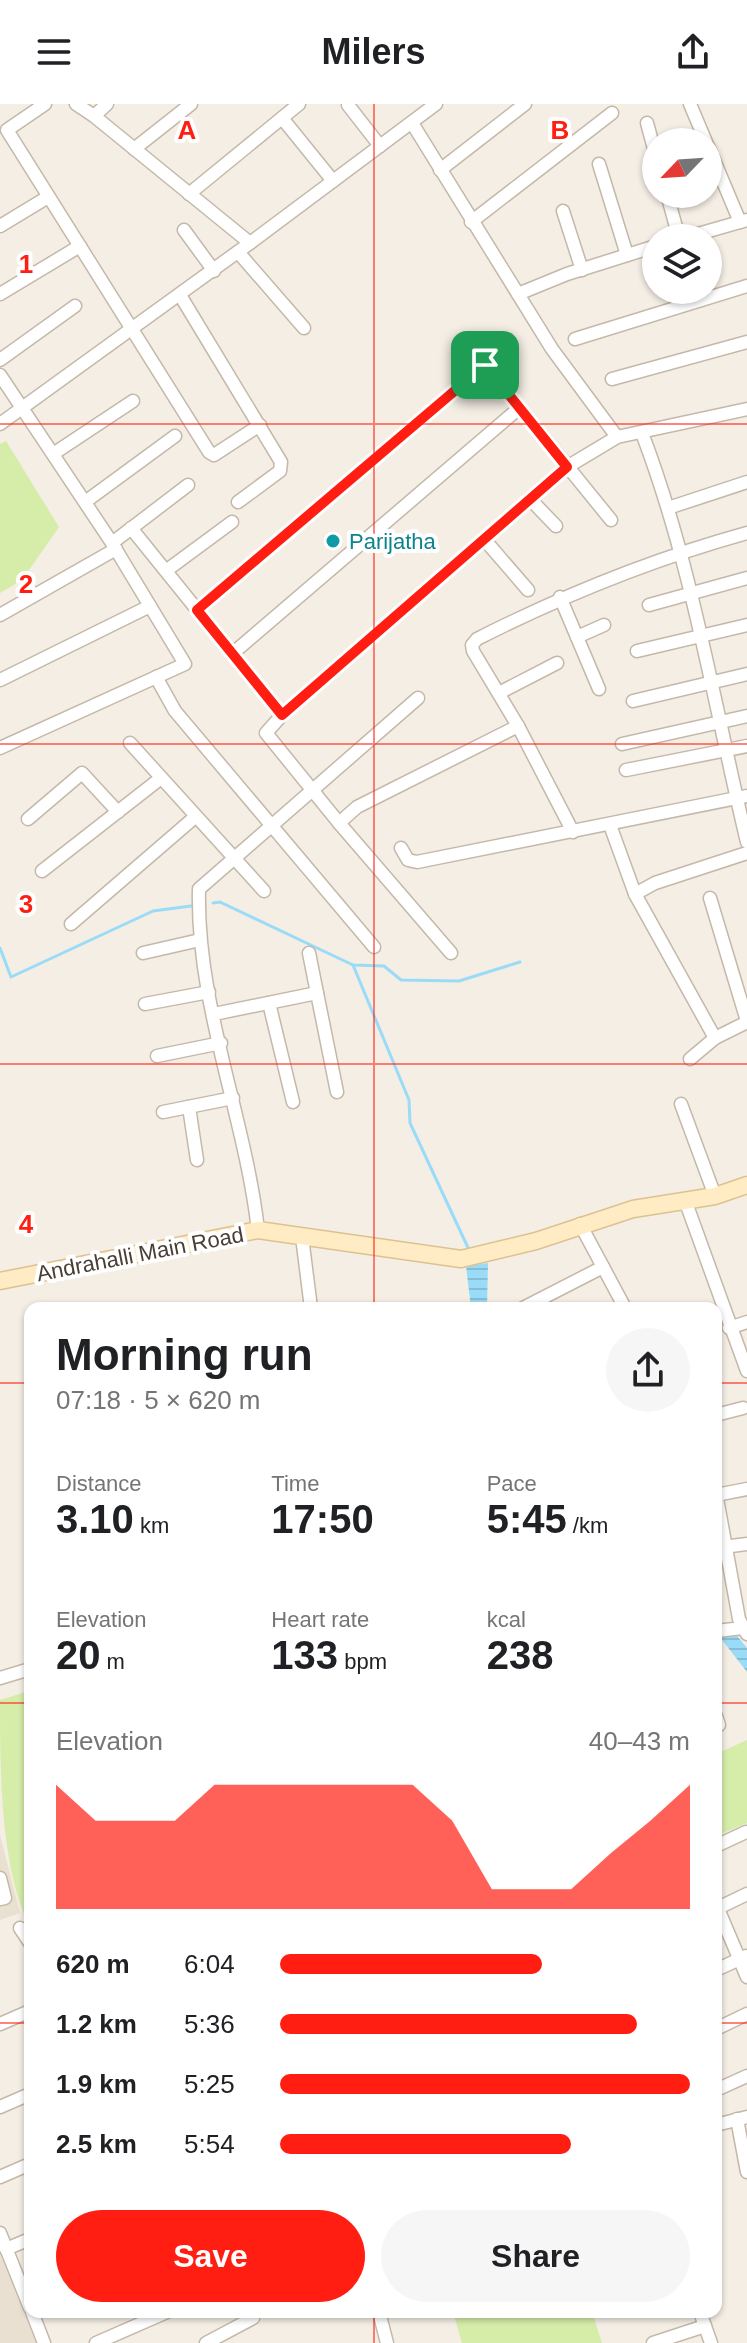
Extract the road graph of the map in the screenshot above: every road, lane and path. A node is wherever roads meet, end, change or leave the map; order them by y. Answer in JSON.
{"nodes":[{"id":1,"x":45,"y":104,"type":"edge"},
{"id":2,"x":76,"y":104,"type":"edge"},
{"id":3,"x":107,"y":104,"type":"edge"},
{"id":4,"x":191,"y":104,"type":"edge"},
{"id":5,"x":299,"y":104,"type":"edge"},
{"id":6,"x":436,"y":104,"type":"edge"},
{"id":7,"x":525,"y":104,"type":"edge"},
{"id":8,"x":690,"y":104,"type":"edge"},
{"id":9,"x":348,"y":105,"type":"edge"},
{"id":10,"x":422,"y":108,"type":"edge"},
{"id":11,"x":612,"y":113,"type":"dead end"},
{"id":12,"x":94,"y":116,"type":"junction"},
{"id":13,"x":282,"y":118,"type":"junction"},
{"id":14,"x":412,"y":123,"type":"junction"},
{"id":15,"x":647,"y":123,"type":"dead end"},
{"id":16,"x":648,"y":128,"type":"edge"},
{"id":17,"x":700,"y":128,"type":"edge"},
{"id":18,"x":3,"y":132,"type":"edge"},
{"id":19,"x":380,"y":146,"type":"junction"},
{"id":20,"x":134,"y":149,"type":"junction"},
{"id":21,"x":599,"y":164,"type":"dead end"},
{"id":22,"x":440,"y":170,"type":"junction"},
{"id":23,"x":722,"y":175,"type":"edge"},
{"id":24,"x":333,"y":181,"type":"junction"},
{"id":25,"x":189,"y":194,"type":"junction"},
{"id":26,"x":48,"y":197,"type":"junction"},
{"id":27,"x":563,"y":211,"type":"dead end"},
{"id":28,"x":744,"y":221,"type":"edge"},
{"id":29,"x":471,"y":222,"type":"junction"},
{"id":30,"x":0,"y":226,"type":"edge"},
{"id":31,"x":722,"y":227,"type":"edge"},
{"id":32,"x":184,"y":230,"type":"dead end"},
{"id":33,"x":250,"y":243,"type":"junction"},
{"id":34,"x":80,"y":246,"type":"junction"},
{"id":35,"x":642,"y":250,"type":"edge"},
{"id":36,"x":238,"y":252,"type":"junction"},
{"id":37,"x":627,"y":255,"type":"junction"},
{"id":38,"x":582,"y":270,"type":"junction"},
{"id":39,"x":214,"y":271,"type":"junction"},
{"id":40,"x":747,"y":286,"type":"edge"},
{"id":41,"x":0,"y":294,"type":"edge"},
{"id":42,"x":518,"y":294,"type":"junction"},
{"id":43,"x":180,"y":295,"type":"junction"},
{"id":44,"x":75,"y":306,"type":"dead end"},
{"id":45,"x":304,"y":328,"type":"dead end"},
{"id":46,"x":133,"y":331,"type":"junction"},
{"id":47,"x":575,"y":339,"type":"dead end"},
{"id":48,"x":747,"y":342,"type":"edge"},
{"id":49,"x":0,"y":360,"type":"edge"},
{"id":50,"x":0,"y":375,"type":"edge"},
{"id":51,"x":612,"y":379,"type":"dead end"},
{"id":52,"x":133,"y":401,"type":"dead end"},
{"id":53,"x":22,"y":409,"type":"junction"},
{"id":54,"x":518,"y":409,"type":"junction"},
{"id":55,"x":747,"y":409,"type":"edge"},
{"id":56,"x":0,"y":424,"type":"edge"},
{"id":57,"x":260,"y":425,"type":"junction"},
{"id":58,"x":642,"y":433,"type":"junction"},
{"id":59,"x":175,"y":436,"type":"dead end"},
{"id":60,"x":617,"y":437,"type":"junction"},
{"id":61,"x":53,"y":454,"type":"junction"},
{"id":62,"x":567,"y":467,"type":"junction"},
{"id":63,"x":747,"y":482,"type":"edge"},
{"id":64,"x":188,"y":485,"type":"dead end"},
{"id":65,"x":530,"y":499,"type":"junction"},
{"id":66,"x":85,"y":502,"type":"junction"},
{"id":67,"x":238,"y":502,"type":"dead end"},
{"id":68,"x":668,"y":508,"type":"junction"},
{"id":69,"x":611,"y":520,"type":"dead end"},
{"id":70,"x":232,"y":522,"type":"dead end"},
{"id":71,"x":556,"y":526,"type":"dead end"},
{"id":72,"x":131,"y":528,"type":"junction"},
{"id":73,"x":747,"y":533,"type":"edge"},
{"id":74,"x":484,"y":539,"type":"junction"},
{"id":75,"x":114,"y":546,"type":"junction"},
{"id":76,"x":680,"y":552,"type":"junction"},
{"id":77,"x":167,"y":570,"type":"junction"},
{"id":78,"x":747,"y":578,"type":"edge"},
{"id":79,"x":528,"y":590,"type":"dead end"},
{"id":80,"x":691,"y":592,"type":"junction"},
{"id":81,"x":560,"y":597,"type":"junction"},
{"id":82,"x":649,"y":605,"type":"dead end"},
{"id":83,"x":150,"y":606,"type":"junction"},
{"id":84,"x":197,"y":610,"type":"junction"},
{"id":85,"x":0,"y":615,"type":"edge"},
{"id":86,"x":604,"y":625,"type":"dead end"},
{"id":87,"x":747,"y":625,"type":"edge"},
{"id":88,"x":698,"y":636,"type":"junction"},
{"id":89,"x":577,"y":637,"type":"junction"},
{"id":90,"x":637,"y":651,"type":"dead end"},
{"id":91,"x":232,"y":654,"type":"junction"},
{"id":92,"x":557,"y":663,"type":"dead end"},
{"id":93,"x":747,"y":674,"type":"edge"},
{"id":94,"x":156,"y":677,"type":"junction"},
{"id":95,"x":0,"y":680,"type":"edge"},
{"id":96,"x":710,"y":683,"type":"junction"},
{"id":97,"x":599,"y":689,"type":"dead end"},
{"id":98,"x":499,"y":693,"type":"junction"},
{"id":99,"x":418,"y":698,"type":"dead end"},
{"id":100,"x":633,"y":701,"type":"dead end"},
{"id":101,"x":282,"y":715,"type":"junction"},
{"id":102,"x":747,"y":716,"type":"edge"},
{"id":103,"x":718,"y":722,"type":"junction"},
{"id":104,"x":518,"y":726,"type":"junction"},
{"id":105,"x":130,"y":743,"type":"dead end"},
{"id":106,"x":622,"y":744,"type":"dead end"},
{"id":107,"x":747,"y":746,"type":"edge"},
{"id":108,"x":0,"y":748,"type":"edge"},
{"id":109,"x":725,"y":751,"type":"junction"},
{"id":110,"x":626,"y":770,"type":"dead end"},
{"id":111,"x":161,"y":778,"type":"junction"},
{"id":112,"x":311,"y":789,"type":"junction"},
{"id":113,"x":742,"y":797,"type":"edge"},
{"id":114,"x":118,"y":812,"type":"junction"},
{"id":115,"x":195,"y":817,"type":"junction"},
{"id":116,"x":28,"y":819,"type":"dead end"},
{"id":117,"x":339,"y":823,"type":"junction"},
{"id":118,"x":273,"y":824,"type":"junction"},
{"id":119,"x":610,"y":825,"type":"junction"},
{"id":120,"x":573,"y":832,"type":"junction"},
{"id":121,"x":747,"y":842,"type":"edge"},
{"id":122,"x":401,"y":848,"type":"dead end"},
{"id":123,"x":747,"y":853,"type":"edge"},
{"id":124,"x":232,"y":856,"type":"junction"},
{"id":125,"x":42,"y":871,"type":"dead end"},
{"id":126,"x":264,"y":891,"type":"dead end"},
{"id":127,"x":635,"y":894,"type":"junction"},
{"id":128,"x":710,"y":898,"type":"dead end"},
{"id":129,"x":71,"y":924,"type":"dead end"},
{"id":130,"x":200,"y":940,"type":"junction"},
{"id":131,"x":374,"y":947,"type":"dead end"},
{"id":132,"x":143,"y":953,"type":"dead end"},
{"id":133,"x":309,"y":953,"type":"dead end"},
{"id":134,"x":451,"y":953,"type":"dead end"},
{"id":135,"x":742,"y":983,"type":"edge"},
{"id":136,"x":209,"y":992,"type":"junction"},
{"id":137,"x":317,"y":993,"type":"junction"},
{"id":138,"x":269,"y":1003,"type":"junction"},
{"id":139,"x":145,"y":1004,"type":"dead end"},
{"id":140,"x":214,"y":1014,"type":"junction"},
{"id":141,"x":747,"y":1021,"type":"edge"},
{"id":142,"x":715,"y":1038,"type":"junction"},
{"id":143,"x":221,"y":1043,"type":"junction"},
{"id":144,"x":157,"y":1056,"type":"dead end"},
{"id":145,"x":690,"y":1059,"type":"dead end"},
{"id":146,"x":337,"y":1092,"type":"dead end"},
{"id":147,"x":233,"y":1098,"type":"junction"},
{"id":148,"x":293,"y":1102,"type":"dead end"},
{"id":149,"x":681,"y":1104,"type":"dead end"},
{"id":150,"x":189,"y":1107,"type":"junction"},
{"id":151,"x":163,"y":1112,"type":"dead end"},
{"id":152,"x":197,"y":1160,"type":"dead end"},
{"id":153,"x":747,"y":1185,"type":"edge"},
{"id":154,"x":715,"y":1196,"type":"junction"},
{"id":155,"x":685,"y":1200,"type":"junction"},
{"id":156,"x":580,"y":1224,"type":"junction"},
{"id":157,"x":258,"y":1230,"type":"junction"},
{"id":158,"x":302,"y":1237,"type":"junction"},
{"id":159,"x":603,"y":1267,"type":"junction"},
{"id":160,"x":0,"y":1281,"type":"edge"},
{"id":161,"x":310,"y":1302,"type":"edge"},
{"id":162,"x":535,"y":1302,"type":"edge"},
{"id":163,"x":622,"y":1302,"type":"edge"},
{"id":164,"x":720,"y":1302,"type":"edge"},
{"id":165,"x":722,"y":1308,"type":"edge"},
{"id":166,"x":747,"y":1322,"type":"edge"},
{"id":167,"x":729,"y":1328,"type":"junction"},
{"id":168,"x":747,"y":1371,"type":"edge"},
{"id":169,"x":743,"y":1408,"type":"dead end"},
{"id":170,"x":722,"y":1413,"type":"edge"},
{"id":171,"x":747,"y":1489,"type":"edge"},
{"id":172,"x":722,"y":1493,"type":"edge"},
{"id":173,"x":747,"y":1544,"type":"edge"},
{"id":174,"x":722,"y":1548,"type":"edge"},
{"id":175,"x":722,"y":1550,"type":"edge"},
{"id":176,"x":742,"y":1599,"type":"edge"},
{"id":177,"x":741,"y":1630,"type":"edge"},
{"id":178,"x":24,"y":1671,"type":"edge"},
{"id":179,"x":0,"y":1678,"type":"edge"},
{"id":180,"x":746,"y":1832,"type":"edge"},
{"id":181,"x":722,"y":1843,"type":"edge"},
{"id":182,"x":0,"y":1878,"type":"edge"},
{"id":183,"x":747,"y":1894,"type":"edge"},
{"id":184,"x":0,"y":1899,"type":"edge"},
{"id":185,"x":722,"y":1905,"type":"edge"},
{"id":186,"x":722,"y":1917,"type":"edge"},
{"id":187,"x":20,"y":1928,"type":"dead end"},
{"id":188,"x":24,"y":1934,"type":"edge"},
{"id":189,"x":743,"y":1958,"type":"edge"},
{"id":190,"x":722,"y":1967,"type":"edge"},
{"id":191,"x":747,"y":1977,"type":"edge"},
{"id":192,"x":24,"y":2014,"type":"edge"},
{"id":193,"x":747,"y":2014,"type":"edge"},
{"id":194,"x":0,"y":2024,"type":"edge"},
{"id":195,"x":722,"y":2026,"type":"edge"},
{"id":196,"x":747,"y":2076,"type":"edge"},
{"id":197,"x":722,"y":2087,"type":"edge"},
{"id":198,"x":24,"y":2097,"type":"edge"},
{"id":199,"x":0,"y":2107,"type":"edge"},
{"id":200,"x":742,"y":2118,"type":"edge"},
{"id":201,"x":722,"y":2123,"type":"edge"},
{"id":202,"x":24,"y":2167,"type":"edge"},
{"id":203,"x":747,"y":2172,"type":"edge"},
{"id":204,"x":0,"y":2177,"type":"edge"},
{"id":205,"x":0,"y":2233,"type":"edge"},
{"id":206,"x":24,"y":2242,"type":"edge"},
{"id":207,"x":6,"y":2249,"type":"junction"},
{"id":208,"x":24,"y":2292,"type":"edge"},
{"id":209,"x":35,"y":2318,"type":"edge"},
{"id":210,"x":153,"y":2318,"type":"edge"},
{"id":211,"x":253,"y":2318,"type":"edge"},
{"id":212,"x":381,"y":2318,"type":"edge"},
{"id":213,"x":702,"y":2318,"type":"edge"},
{"id":214,"x":705,"y":2326,"type":"junction"},
{"id":215,"x":44,"y":2343,"type":"edge"},
{"id":216,"x":96,"y":2343,"type":"edge"},
{"id":217,"x":206,"y":2343,"type":"edge"},
{"id":218,"x":387,"y":2343,"type":"edge"},
{"id":219,"x":653,"y":2343,"type":"edge"},
{"id":220,"x":711,"y":2343,"type":"edge"}],
"edges":[{"from":1,"to":18,"type":"street"},
{"from":2,"to":12,"type":"street"},
{"from":3,"to":12,"type":"street"},
{"from":4,"to":20,"type":"street"},
{"from":5,"to":13,"type":"street"},
{"from":6,"to":10,"type":"street"},
{"from":7,"to":22,"type":"street"},
{"from":8,"to":17,"type":"street"},
{"from":9,"to":19,"type":"street"},
{"from":10,"to":14,"type":"street"},
{"from":11,"to":29,"type":"street"},
{"from":12,"to":20,"type":"street"},
{"from":13,"to":24,"type":"street"},
{"from":13,"to":25,"type":"street"},
{"from":14,"to":19,"type":"street"},
{"from":14,"to":22,"type":"street"},
{"from":15,"to":16,"type":"street"},
{"from":18,"to":26,"type":"street"},
{"from":19,"to":24,"type":"street"},
{"from":20,"to":25,"type":"street"},
{"from":21,"to":37,"type":"street"},
{"from":22,"to":29,"type":"street"},
{"from":23,"to":28,"type":"street"},
{"from":24,"to":33,"type":"street"},
{"from":25,"to":33,"type":"street"},
{"from":26,"to":30,"type":"street"},
{"from":26,"to":34,"type":"street"},
{"from":27,"to":38,"type":"street"},
{"from":28,"to":31,"type":"street"},
{"from":29,"to":42,"type":"street"},
{"from":32,"to":39,"type":"street"},
{"from":33,"to":36,"type":"street"},
{"from":34,"to":41,"type":"street"},
{"from":34,"to":46,"type":"street"},
{"from":35,"to":37,"type":"street"},
{"from":36,"to":39,"type":"street"},
{"from":36,"to":45,"type":"street"},
{"from":37,"to":38,"type":"street"},
{"from":38,"to":42,"type":"street"},
{"from":39,"to":43,"type":"street"},
{"from":40,"to":47,"type":"street"},
{"from":42,"to":60,"type":"street"},
{"from":43,"to":46,"type":"street"},
{"from":43,"to":57,"type":"street"},
{"from":44,"to":49,"type":"street"},
{"from":46,"to":53,"type":"street"},
{"from":46,"to":57,"type":"street"},
{"from":48,"to":51,"type":"street"},
{"from":50,"to":53,"type":"street"},
{"from":52,"to":61,"type":"street"},
{"from":53,"to":56,"type":"street"},
{"from":53,"to":61,"type":"street"},
{"from":54,"to":62,"type":"street"},
{"from":54,"to":84,"type":"street"},
{"from":54,"to":91,"type":"street"},
{"from":55,"to":58,"type":"street"},
{"from":57,"to":67,"type":"street"},
{"from":58,"to":60,"type":"street"},
{"from":58,"to":68,"type":"street"},
{"from":59,"to":66,"type":"street"},
{"from":60,"to":62,"type":"street"},
{"from":61,"to":66,"type":"street"},
{"from":62,"to":65,"type":"street"},
{"from":62,"to":69,"type":"street"},
{"from":63,"to":68,"type":"street"},
{"from":64,"to":72,"type":"street"},
{"from":65,"to":71,"type":"street"},
{"from":65,"to":74,"type":"street"},
{"from":66,"to":75,"type":"street"},
{"from":68,"to":76,"type":"street"},
{"from":70,"to":77,"type":"street"},
{"from":72,"to":75,"type":"street"},
{"from":72,"to":77,"type":"street"},
{"from":73,"to":76,"type":"street"},
{"from":74,"to":79,"type":"street"},
{"from":74,"to":101,"type":"street"},
{"from":75,"to":83,"type":"street"},
{"from":75,"to":85,"type":"street"},
{"from":76,"to":80,"type":"street"},
{"from":76,"to":81,"type":"street"},
{"from":77,"to":84,"type":"street"},
{"from":78,"to":80,"type":"street"},
{"from":80,"to":82,"type":"street"},
{"from":80,"to":88,"type":"street"},
{"from":81,"to":89,"type":"street"},
{"from":81,"to":98,"type":"street"},
{"from":83,"to":94,"type":"street"},
{"from":83,"to":95,"type":"street"},
{"from":84,"to":91,"type":"street"},
{"from":86,"to":89,"type":"street"},
{"from":87,"to":88,"type":"street"},
{"from":88,"to":90,"type":"street"},
{"from":88,"to":96,"type":"street"},
{"from":89,"to":97,"type":"street"},
{"from":91,"to":101,"type":"street"},
{"from":92,"to":98,"type":"street"},
{"from":93,"to":96,"type":"street"},
{"from":94,"to":108,"type":"street"},
{"from":94,"to":118,"type":"street"},
{"from":96,"to":100,"type":"street"},
{"from":96,"to":103,"type":"street"},
{"from":98,"to":104,"type":"street"},
{"from":99,"to":112,"type":"street"},
{"from":101,"to":112,"type":"street"},
{"from":102,"to":103,"type":"street"},
{"from":103,"to":106,"type":"street"},
{"from":103,"to":109,"type":"street"},
{"from":104,"to":117,"type":"street"},
{"from":104,"to":120,"type":"street"},
{"from":105,"to":111,"type":"street"},
{"from":107,"to":109,"type":"street"},
{"from":109,"to":110,"type":"street"},
{"from":109,"to":113,"type":"street"},
{"from":111,"to":114,"type":"street"},
{"from":111,"to":115,"type":"street"},
{"from":112,"to":117,"type":"street"},
{"from":112,"to":118,"type":"street"},
{"from":113,"to":119,"type":"street"},
{"from":113,"to":121,"type":"street"},
{"from":114,"to":116,"type":"street"},
{"from":114,"to":125,"type":"street"},
{"from":115,"to":124,"type":"street"},
{"from":115,"to":129,"type":"street"},
{"from":117,"to":134,"type":"street"},
{"from":118,"to":124,"type":"street"},
{"from":118,"to":131,"type":"street"},
{"from":119,"to":120,"type":"street"},
{"from":119,"to":127,"type":"street"},
{"from":120,"to":122,"type":"street"},
{"from":123,"to":127,"type":"street"},
{"from":124,"to":126,"type":"street"},
{"from":124,"to":130,"type":"street"},
{"from":127,"to":142,"type":"street"},
{"from":128,"to":135,"type":"street"},
{"from":130,"to":132,"type":"street"},
{"from":130,"to":136,"type":"street"},
{"from":133,"to":137,"type":"street"},
{"from":135,"to":141,"type":"street"},
{"from":136,"to":139,"type":"street"},
{"from":136,"to":140,"type":"street"},
{"from":137,"to":138,"type":"street"},
{"from":137,"to":146,"type":"street"},
{"from":138,"to":140,"type":"street"},
{"from":138,"to":148,"type":"street"},
{"from":140,"to":143,"type":"street"},
{"from":141,"to":142,"type":"street"},
{"from":142,"to":145,"type":"street"},
{"from":143,"to":144,"type":"street"},
{"from":143,"to":147,"type":"street"},
{"from":147,"to":150,"type":"street"},
{"from":147,"to":157,"type":"street"},
{"from":149,"to":154,"type":"street"},
{"from":150,"to":151,"type":"street"},
{"from":150,"to":152,"type":"street"},
{"from":153,"to":154,"type":"main road","name":"Andrahalli Main Road"},
{"from":154,"to":155,"type":"main road","name":"Andrahalli Main Road"},
{"from":155,"to":156,"type":"main road","name":"Andrahalli Main Road"},
{"from":155,"to":164,"type":"street"},
{"from":156,"to":158,"type":"main road","name":"Andrahalli Main Road"},
{"from":156,"to":159,"type":"street"},
{"from":157,"to":158,"type":"main road","name":"Andrahalli Main Road"},
{"from":157,"to":160,"type":"main road","name":"Andrahalli Main Road"},
{"from":158,"to":161,"type":"street"},
{"from":159,"to":162,"type":"street"},
{"from":159,"to":163,"type":"street"},
{"from":165,"to":167,"type":"street"},
{"from":166,"to":167,"type":"street"},
{"from":167,"to":168,"type":"street"},
{"from":169,"to":170,"type":"street"},
{"from":171,"to":172,"type":"street"},
{"from":173,"to":174,"type":"street"},
{"from":175,"to":176,"type":"street"},
{"from":176,"to":177,"type":"street"},
{"from":178,"to":179,"type":"street"},
{"from":180,"to":181,"type":"street"},
{"from":182,"to":184,"type":"street"},
{"from":183,"to":185,"type":"street"},
{"from":186,"to":189,"type":"street"},
{"from":187,"to":188,"type":"street"},
{"from":189,"to":190,"type":"street"},
{"from":189,"to":191,"type":"street"},
{"from":192,"to":194,"type":"street"},
{"from":193,"to":195,"type":"street"},
{"from":196,"to":197,"type":"street"},
{"from":198,"to":199,"type":"street"},
{"from":200,"to":201,"type":"street"},
{"from":200,"to":203,"type":"street"},
{"from":202,"to":204,"type":"street"},
{"from":205,"to":207,"type":"street"},
{"from":206,"to":207,"type":"street"},
{"from":207,"to":208,"type":"street"},
{"from":209,"to":215,"type":"street"},
{"from":210,"to":216,"type":"street"},
{"from":211,"to":217,"type":"street"},
{"from":212,"to":218,"type":"street"},
{"from":213,"to":214,"type":"street"},
{"from":214,"to":219,"type":"street"},
{"from":214,"to":220,"type":"street"}]}
